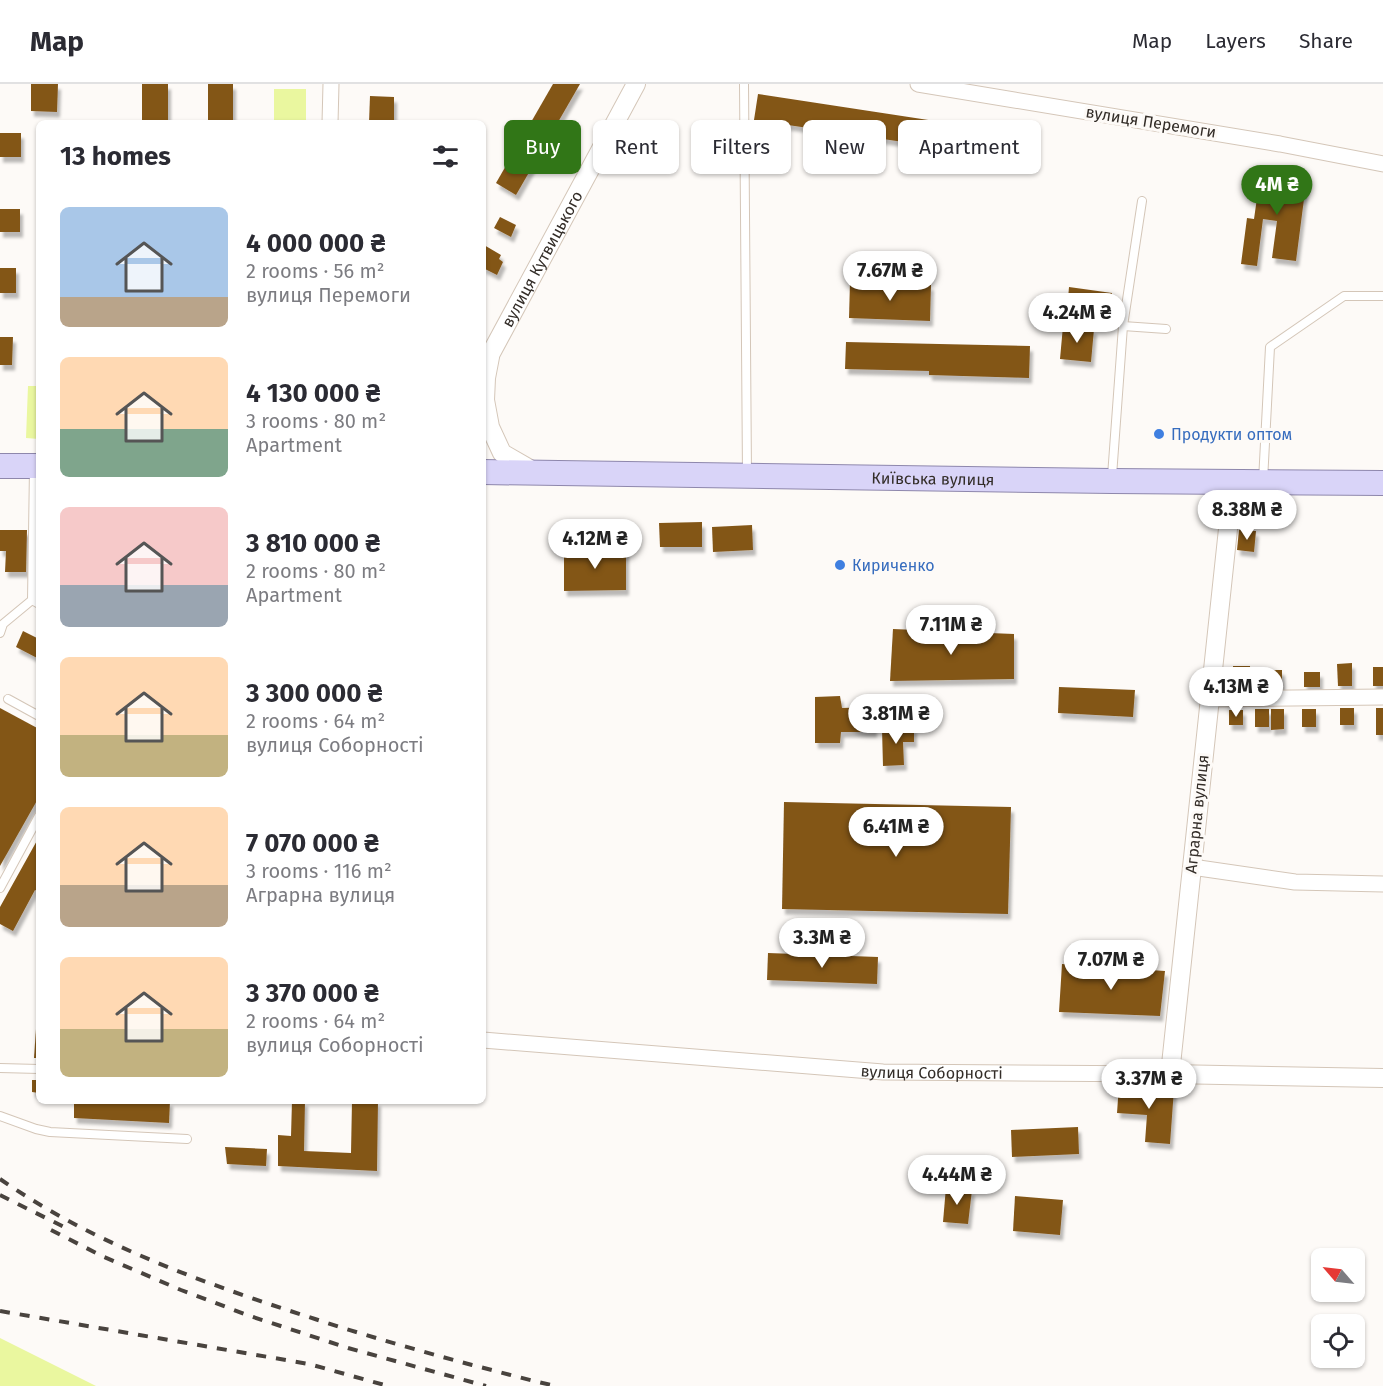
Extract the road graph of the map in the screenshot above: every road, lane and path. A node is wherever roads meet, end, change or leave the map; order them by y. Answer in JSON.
{"nodes":[{"id":1,"x":331,"y":84,"type":"edge"},
{"id":2,"x":636,"y":84,"type":"edge"},
{"id":3,"x":744,"y":84,"type":"edge"},
{"id":4,"x":918,"y":84,"type":"edge"},
{"id":5,"x":330,"y":120,"type":"edge"},
{"id":6,"x":1383,"y":164,"type":"edge"},
{"id":7,"x":1142,"y":201,"type":"dead end"},
{"id":8,"x":1383,"y":296,"type":"edge"},
{"id":9,"x":1123,"y":326,"type":"junction"},
{"id":10,"x":1166,"y":329,"type":"dead end"},
{"id":11,"x":492,"y":351,"type":"junction"},
{"id":12,"x":486,"y":362,"type":"edge"},
{"id":13,"x":486,"y":378,"type":"edge"},
{"id":14,"x":486,"y":405,"type":"edge"},
{"id":15,"x":0,"y":466,"type":"edge"},
{"id":16,"x":36,"y":466,"type":"edge"},
{"id":17,"x":486,"y":472,"type":"edge"},
{"id":18,"x":537,"y":473,"type":"junction"},
{"id":19,"x":747,"y":475,"type":"junction"},
{"id":20,"x":1112,"y":481,"type":"junction"},
{"id":21,"x":1233,"y":482,"type":"junction"},
{"id":22,"x":1263,"y":482,"type":"junction"},
{"id":23,"x":1383,"y":483,"type":"edge"},
{"id":24,"x":36,"y":602,"type":"edge"},
{"id":25,"x":0,"y":633,"type":"edge"},
{"id":26,"x":1383,"y":697,"type":"edge"},
{"id":27,"x":8,"y":699,"type":"dead end"},
{"id":28,"x":1210,"y":699,"type":"junction"},
{"id":29,"x":36,"y":714,"type":"edge"},
{"id":30,"x":36,"y":822,"type":"edge"},
{"id":31,"x":1192,"y":867,"type":"junction"},
{"id":32,"x":1383,"y":884,"type":"edge"},
{"id":33,"x":0,"y":888,"type":"edge"},
{"id":34,"x":486,"y":1040,"type":"edge"},
{"id":35,"x":0,"y":1068,"type":"edge"},
{"id":36,"x":36,"y":1070,"type":"edge"},
{"id":37,"x":1170,"y":1074,"type":"junction"},
{"id":38,"x":1383,"y":1078,"type":"edge"},
{"id":39,"x":0,"y":1116,"type":"edge"},
{"id":40,"x":187,"y":1139,"type":"dead end"}],
"edges":[{"from":1,"to":5,"type":"street"},
{"from":2,"to":11,"type":"street","name":"вулиця Кутвицького"},
{"from":3,"to":19,"type":"lane"},
{"from":4,"to":6,"type":"street","name":"вулиця Перемоги"},
{"from":7,"to":9,"type":"lane"},
{"from":8,"to":22,"type":"lane"},
{"from":9,"to":10,"type":"lane"},
{"from":9,"to":20,"type":"lane"},
{"from":11,"to":12,"type":"street","name":"вулиця Кутвицького"},
{"from":11,"to":13,"type":"street"},
{"from":14,"to":18,"type":"street"},
{"from":15,"to":16,"type":"main road"},
{"from":17,"to":18,"type":"main road","name":"Київська вулиця"},
{"from":18,"to":19,"type":"main road","name":"Київська вулиця"},
{"from":19,"to":20,"type":"main road","name":"Київська вулиця"},
{"from":20,"to":21,"type":"main road","name":"Київська вулиця"},
{"from":21,"to":22,"type":"main road","name":"Київська вулиця"},
{"from":21,"to":28,"type":"street","name":"Аграрна вулиця"},
{"from":22,"to":23,"type":"main road","name":"Київська вулиця"},
{"from":24,"to":25,"type":"lane"},
{"from":26,"to":28,"type":"street"},
{"from":27,"to":29,"type":"lane"},
{"from":28,"to":31,"type":"street","name":"Аграрна вулиця"},
{"from":30,"to":33,"type":"lane"},
{"from":31,"to":32,"type":"street"},
{"from":31,"to":37,"type":"street","name":"Аграрна вулиця"},
{"from":34,"to":37,"type":"street","name":"вулиця Соборності"},
{"from":35,"to":36,"type":"lane"},
{"from":37,"to":38,"type":"street","name":"вулиця Соборності"},
{"from":39,"to":40,"type":"lane"}]}
